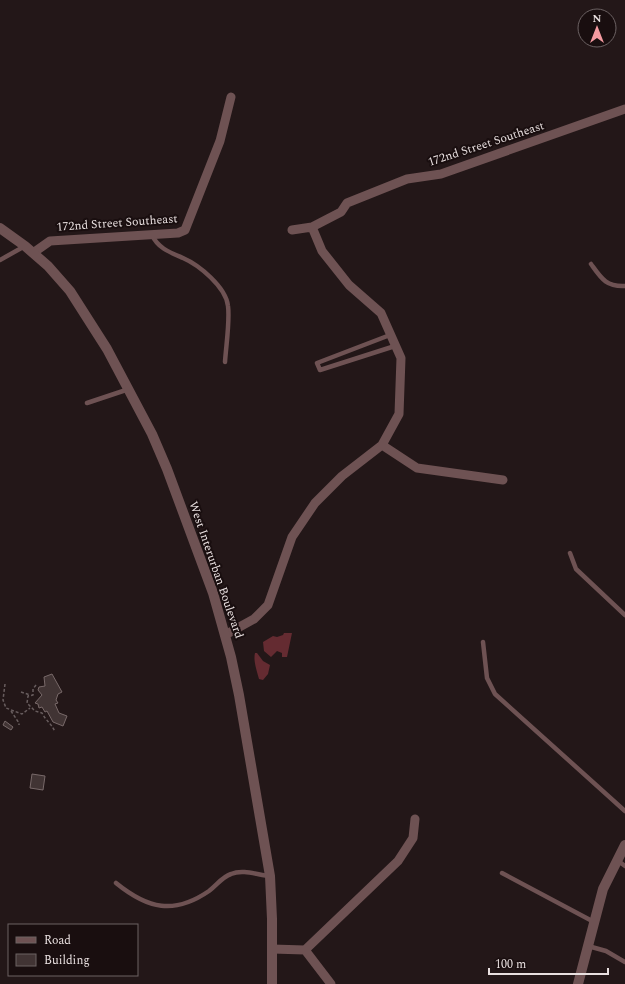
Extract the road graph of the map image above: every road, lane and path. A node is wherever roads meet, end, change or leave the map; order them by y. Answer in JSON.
{"nodes":[{"id":1,"x":231,"y":97,"type":"dead end"},
{"id":2,"x":625,"y":109,"type":"edge"},
{"id":3,"x":312,"y":227,"type":"junction"},
{"id":4,"x":0,"y":228,"type":"edge"},
{"id":5,"x":292,"y":230,"type":"dead end"},
{"id":6,"x":152,"y":235,"type":"junction"},
{"id":7,"x":29,"y":250,"type":"junction"},
{"id":8,"x":0,"y":260,"type":"edge"},
{"id":9,"x":591,"y":264,"type":"dead end"},
{"id":10,"x":625,"y":286,"type":"edge"},
{"id":11,"x":390,"y":335,"type":"junction"},
{"id":12,"x":395,"y":346,"type":"junction"},
{"id":13,"x":225,"y":362,"type":"dead end"},
{"id":14,"x":129,"y":389,"type":"junction"},
{"id":15,"x":87,"y":402,"type":"dead end"},
{"id":16,"x":382,"y":445,"type":"junction"},
{"id":17,"x":503,"y":480,"type":"dead end"},
{"id":18,"x":570,"y":553,"type":"dead end"},
{"id":19,"x":625,"y":615,"type":"edge"},
{"id":20,"x":225,"y":635,"type":"junction"},
{"id":21,"x":483,"y":642,"type":"dead end"},
{"id":22,"x":5,"y":684,"type":"dead end"},
{"id":23,"x":36,"y":685,"type":"dead end"},
{"id":24,"x":21,"y":692,"type":"dead end"},
{"id":25,"x":30,"y":695,"type":"junction"},
{"id":26,"x":31,"y":708,"type":"junction"},
{"id":27,"x":10,"y":711,"type":"junction"},
{"id":28,"x":19,"y":725,"type":"dead end"},
{"id":29,"x":55,"y":732,"type":"dead end"},
{"id":30,"x":625,"y":812,"type":"edge"},
{"id":31,"x":415,"y":819,"type":"dead end"},
{"id":32,"x":625,"y":846,"type":"edge"},
{"id":33,"x":621,"y":863,"type":"edge"},
{"id":34,"x":502,"y":873,"type":"dead end"},
{"id":35,"x":270,"y":876,"type":"junction"},
{"id":36,"x":116,"y":883,"type":"dead end"},
{"id":37,"x":594,"y":922,"type":"junction"},
{"id":38,"x":588,"y":946,"type":"junction"},
{"id":39,"x":272,"y":949,"type":"junction"},
{"id":40,"x":305,"y":950,"type":"junction"},
{"id":41,"x":625,"y":962,"type":"edge"},
{"id":42,"x":272,"y":984,"type":"edge"},
{"id":43,"x":331,"y":984,"type":"edge"},
{"id":44,"x":578,"y":984,"type":"edge"}],
"edges":[{"from":1,"to":6,"type":"street","name":"172nd Street Southeast"},
{"from":2,"to":3,"type":"street","name":"172nd Street Southeast"},
{"from":3,"to":5,"type":"street","name":"172nd Street Southeast"},
{"from":3,"to":11,"type":"street"},
{"from":4,"to":7,"type":"street","name":"West Interurban Boulevard"},
{"from":6,"to":7,"type":"street","name":"172nd Street Southeast"},
{"from":6,"to":13,"type":"lane"},
{"from":7,"to":8,"type":"lane"},
{"from":7,"to":14,"type":"street","name":"West Interurban Boulevard"},
{"from":9,"to":10,"type":"lane"},
{"from":11,"to":12,"type":"street"},
{"from":11,"to":12,"type":"lane"},
{"from":12,"to":16,"type":"street"},
{"from":14,"to":15,"type":"lane"},
{"from":14,"to":20,"type":"street","name":"West Interurban Boulevard"},
{"from":16,"to":17,"type":"street"},
{"from":16,"to":20,"type":"street"},
{"from":18,"to":19,"type":"lane"},
{"from":20,"to":35,"type":"street","name":"West Interurban Boulevard"},
{"from":21,"to":30,"type":"lane"},
{"from":22,"to":27,"type":"path"},
{"from":23,"to":25,"type":"path"},
{"from":24,"to":25,"type":"path"},
{"from":25,"to":26,"type":"path"},
{"from":26,"to":27,"type":"path"},
{"from":26,"to":29,"type":"path"},
{"from":27,"to":28,"type":"path"},
{"from":31,"to":40,"type":"street"},
{"from":32,"to":33,"type":"street"},
{"from":33,"to":37,"type":"street"},
{"from":34,"to":37,"type":"lane"},
{"from":35,"to":36,"type":"lane"},
{"from":35,"to":39,"type":"street","name":"West Interurban Boulevard"},
{"from":37,"to":38,"type":"street"},
{"from":38,"to":41,"type":"lane"},
{"from":38,"to":44,"type":"street"},
{"from":39,"to":40,"type":"street"},
{"from":39,"to":42,"type":"street","name":"West Interurban Boulevard"},
{"from":40,"to":43,"type":"street"}]}
